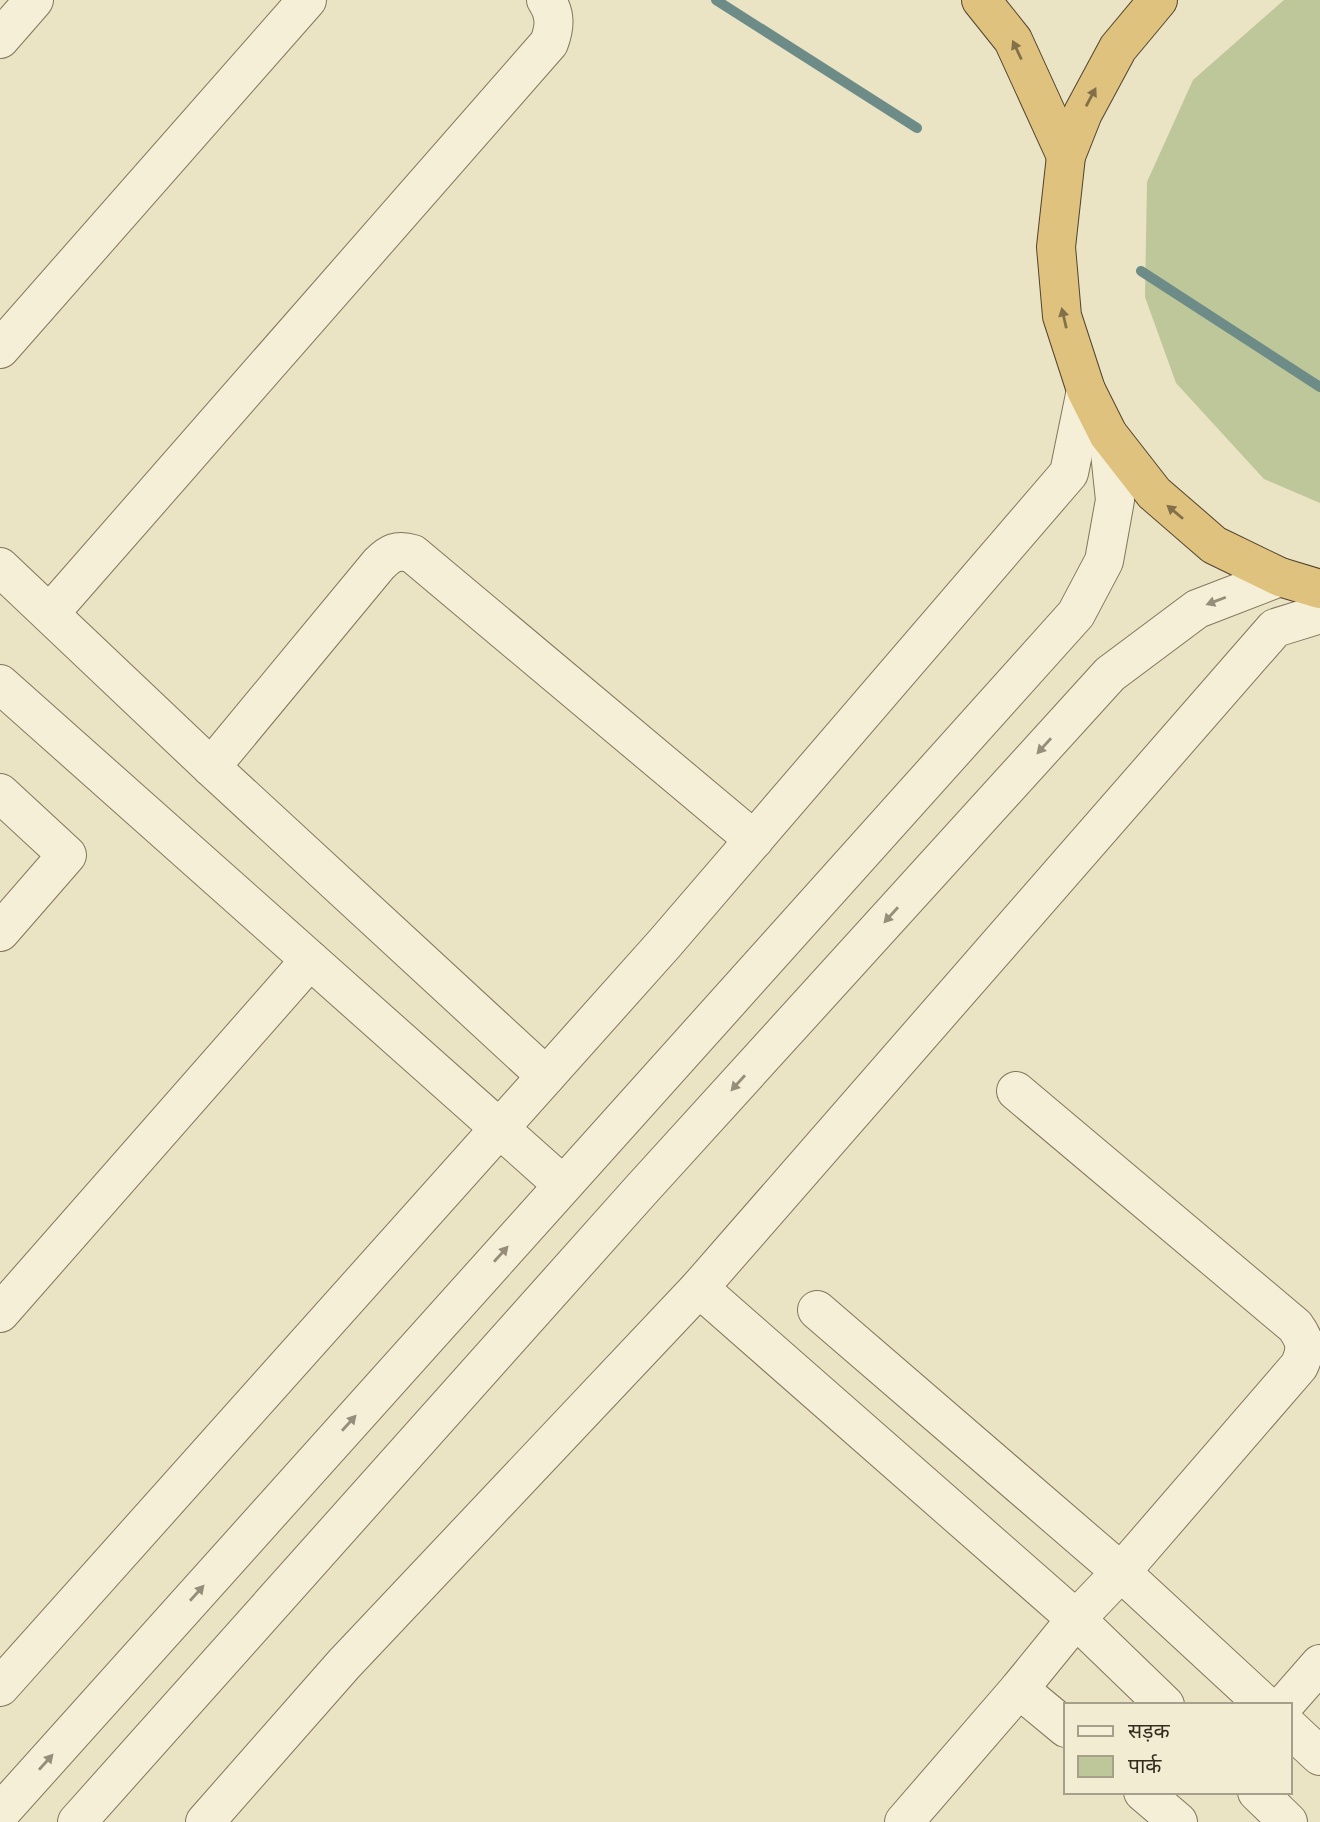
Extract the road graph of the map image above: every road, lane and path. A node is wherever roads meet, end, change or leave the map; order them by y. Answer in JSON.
{"nodes":[{"id":1,"x":34,"y":0,"type":"edge"},
{"id":2,"x":307,"y":0,"type":"edge"},
{"id":3,"x":546,"y":0,"type":"edge"},
{"id":4,"x":981,"y":0,"type":"edge"},
{"id":5,"x":1158,"y":0,"type":"edge"},
{"id":6,"x":0,"y":39,"type":"edge"},
{"id":7,"x":1066,"y":156,"type":"junction"},
{"id":8,"x":0,"y":349,"type":"edge"},
{"id":9,"x":1086,"y":390,"type":"junction"},
{"id":10,"x":1108,"y":434,"type":"junction"},
{"id":11,"x":0,"y":567,"type":"edge"},
{"id":12,"x":1280,"y":577,"type":"junction"},
{"id":13,"x":1320,"y":589,"type":"edge"},
{"id":14,"x":50,"y":612,"type":"junction"},
{"id":15,"x":1320,"y":614,"type":"edge"},
{"id":16,"x":0,"y":684,"type":"edge"},
{"id":17,"x":211,"y":768,"type":"junction"},
{"id":18,"x":0,"y":793,"type":"edge"},
{"id":19,"x":754,"y":840,"type":"junction"},
{"id":20,"x":0,"y":932,"type":"edge"},
{"id":21,"x":310,"y":960,"type":"junction"},
{"id":22,"x":546,"y":1076,"type":"junction"},
{"id":23,"x":1016,"y":1091,"type":"dead end"},
{"id":24,"x":499,"y":1129,"type":"junction"},
{"id":25,"x":563,"y":1185,"type":"junction"},
{"id":26,"x":699,"y":1288,"type":"junction"},
{"id":27,"x":817,"y":1310,"type":"dead end"},
{"id":28,"x":0,"y":1313,"type":"edge"},
{"id":29,"x":1121,"y":1572,"type":"junction"},
{"id":30,"x":1076,"y":1619,"type":"junction"},
{"id":31,"x":1320,"y":1664,"type":"edge"},
{"id":32,"x":0,"y":1687,"type":"edge"},
{"id":33,"x":1019,"y":1689,"type":"junction"},
{"id":34,"x":1164,"y":1703,"type":"edge"},
{"id":35,"x":1263,"y":1703,"type":"edge"},
{"id":36,"x":1286,"y":1703,"type":"edge"},
{"id":37,"x":1064,"y":1726,"type":"edge"},
{"id":38,"x":1292,"y":1730,"type":"edge"},
{"id":39,"x":1320,"y":1756,"type":"edge"},
{"id":40,"x":1145,"y":1794,"type":"edge"},
{"id":41,"x":1258,"y":1794,"type":"edge"},
{"id":42,"x":0,"y":1813,"type":"edge"},
{"id":43,"x":77,"y":1822,"type":"edge"},
{"id":44,"x":205,"y":1822,"type":"edge"},
{"id":45,"x":904,"y":1822,"type":"edge"},
{"id":46,"x":1178,"y":1822,"type":"edge"},
{"id":47,"x":1287,"y":1822,"type":"edge"}],
"edges":[{"from":1,"to":6,"type":"street"},
{"from":2,"to":8,"type":"street"},
{"from":3,"to":14,"type":"street"},
{"from":7,"to":4,"type":"highway","one_way":true},
{"from":7,"to":5,"type":"highway","one_way":true},
{"from":9,"to":7,"type":"highway","one_way":true},
{"from":9,"to":10,"type":"highway"},
{"from":9,"to":19,"type":"street"},
{"from":12,"to":10,"type":"highway","one_way":true},
{"from":10,"to":25,"type":"street"},
{"from":11,"to":14,"type":"street"},
{"from":12,"to":13,"type":"highway"},
{"from":12,"to":43,"type":"street","one_way":true},
{"from":14,"to":17,"type":"street"},
{"from":15,"to":26,"type":"street"},
{"from":16,"to":21,"type":"street"},
{"from":17,"to":19,"type":"street"},
{"from":17,"to":22,"type":"street"},
{"from":18,"to":20,"type":"street"},
{"from":19,"to":22,"type":"street"},
{"from":21,"to":24,"type":"street"},
{"from":21,"to":28,"type":"street"},
{"from":22,"to":24,"type":"street"},
{"from":23,"to":29,"type":"street"},
{"from":24,"to":25,"type":"street"},
{"from":24,"to":32,"type":"street"},
{"from":42,"to":25,"type":"street","one_way":true},
{"from":26,"to":30,"type":"street"},
{"from":26,"to":44,"type":"street"},
{"from":27,"to":29,"type":"street"},
{"from":29,"to":30,"type":"street"},
{"from":29,"to":35,"type":"street"},
{"from":30,"to":33,"type":"street"},
{"from":30,"to":34,"type":"street"},
{"from":31,"to":36,"type":"street"},
{"from":33,"to":37,"type":"street"},
{"from":33,"to":45,"type":"street"},
{"from":38,"to":39,"type":"street"},
{"from":40,"to":46,"type":"street"},
{"from":41,"to":47,"type":"street"}]}
